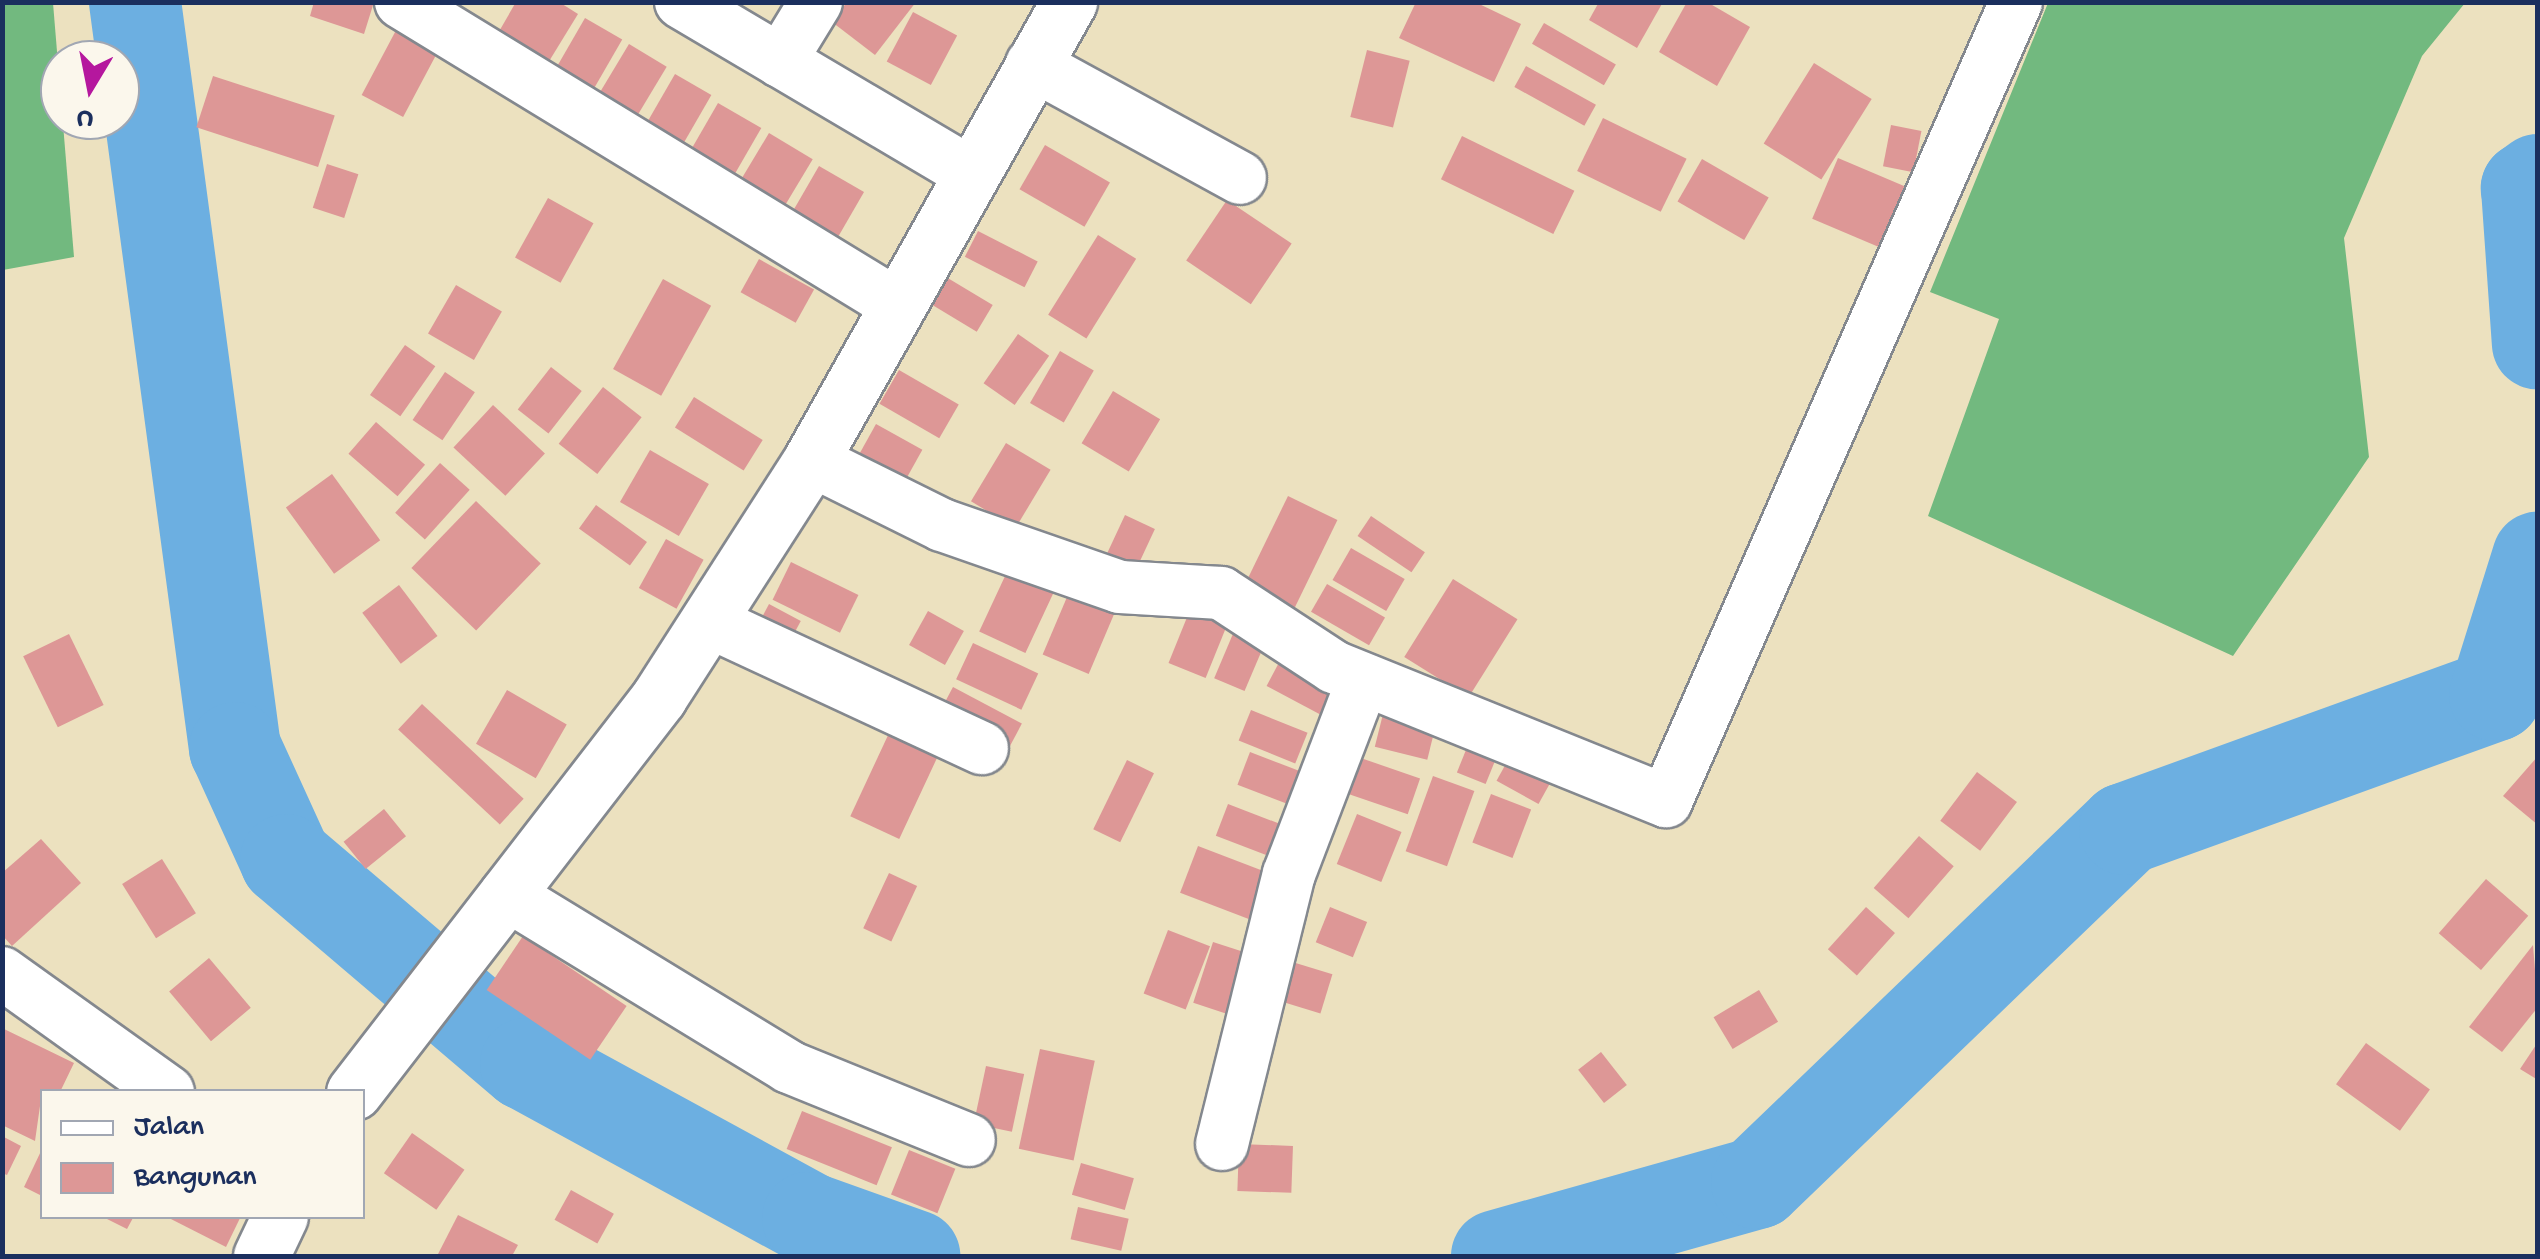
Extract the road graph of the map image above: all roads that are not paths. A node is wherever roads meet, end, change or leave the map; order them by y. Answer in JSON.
{"nodes":[{"id":1,"x":401,"y":2,"type":"edge"},
{"id":2,"x":681,"y":2,"type":"edge"},
{"id":3,"x":816,"y":2,"type":"edge"},
{"id":4,"x":1069,"y":2,"type":"edge"},
{"id":5,"x":2016,"y":2,"type":"edge"},
{"id":6,"x":780,"y":60,"type":"junction"},
{"id":7,"x":1032,"y":64,"type":"junction"},
{"id":8,"x":967,"y":171,"type":"junction"},
{"id":9,"x":1240,"y":178,"type":"dead end"},
{"id":10,"x":894,"y":303,"type":"junction"},
{"id":11,"x":811,"y":460,"type":"junction"},
{"id":12,"x":708,"y":622,"type":"junction"},
{"id":13,"x":1363,"y":680,"type":"junction"},
{"id":14,"x":982,"y":748,"type":"dead end"},
{"id":15,"x":494,"y":909,"type":"junction"},
{"id":16,"x":2,"y":972,"type":"edge"},
{"id":17,"x":164,"y":1089,"type":"edge"},
{"id":18,"x":356,"y":1089,"type":"edge"},
{"id":19,"x":969,"y":1140,"type":"dead end"},
{"id":20,"x":1222,"y":1144,"type":"dead end"},
{"id":21,"x":279,"y":1219,"type":"edge"},
{"id":22,"x":261,"y":1256,"type":"edge"}],
"edges":[{"from":1,"to":10,"type":"street"},
{"from":2,"to":6,"type":"street"},
{"from":3,"to":6,"type":"street"},
{"from":4,"to":7,"type":"street"},
{"from":5,"to":13,"type":"street"},
{"from":6,"to":8,"type":"street"},
{"from":7,"to":8,"type":"street"},
{"from":7,"to":9,"type":"street"},
{"from":8,"to":10,"type":"street"},
{"from":10,"to":11,"type":"street"},
{"from":11,"to":12,"type":"street"},
{"from":11,"to":13,"type":"street"},
{"from":12,"to":14,"type":"street"},
{"from":12,"to":15,"type":"street"},
{"from":13,"to":20,"type":"street"},
{"from":15,"to":18,"type":"street"},
{"from":15,"to":19,"type":"street"},
{"from":16,"to":17,"type":"street"},
{"from":21,"to":22,"type":"street"}]}
